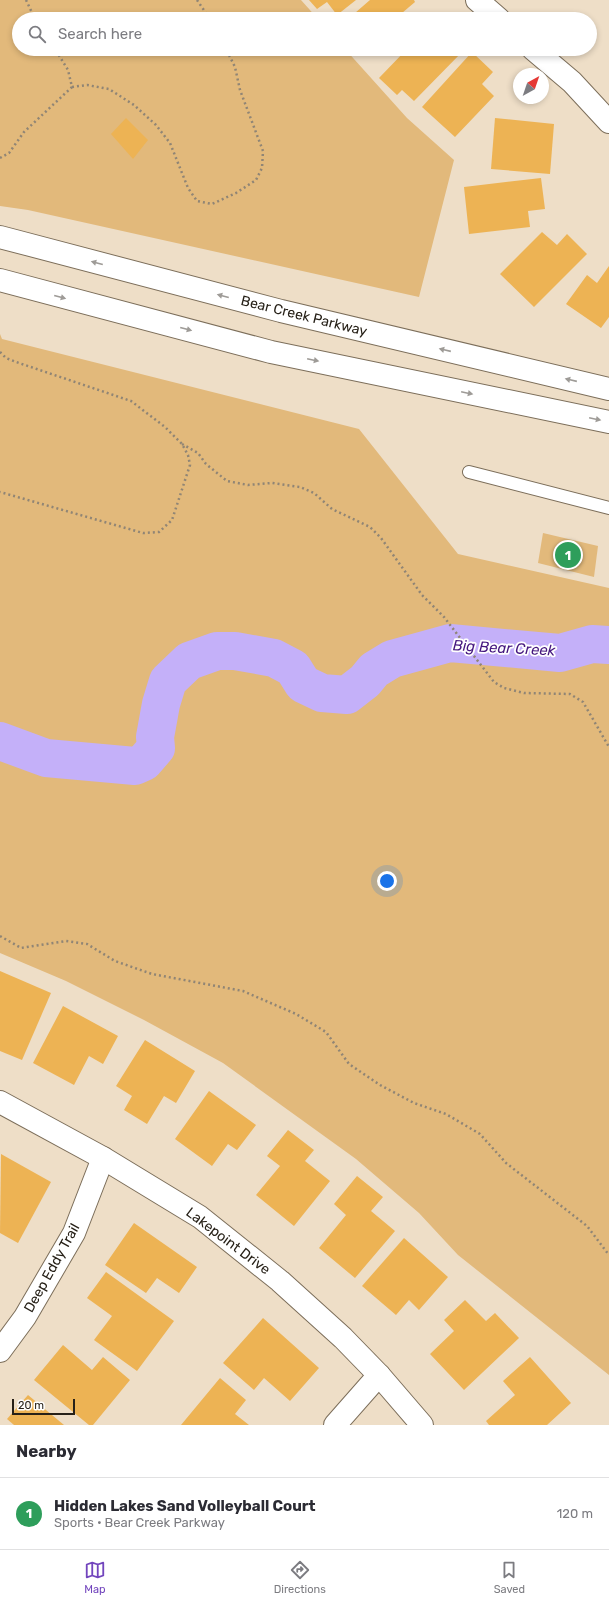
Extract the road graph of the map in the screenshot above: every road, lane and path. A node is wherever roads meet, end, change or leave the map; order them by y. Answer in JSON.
{"nodes":[{"id":1,"x":26,"y":0,"type":"edge"},
{"id":2,"x":196,"y":0,"type":"edge"},
{"id":3,"x":477,"y":0,"type":"edge"},
{"id":4,"x":32,"y":12,"type":"edge"},
{"id":5,"x":205,"y":12,"type":"edge"},
{"id":6,"x":491,"y":12,"type":"edge"},
{"id":7,"x":59,"y":56,"type":"edge"},
{"id":8,"x":230,"y":56,"type":"edge"},
{"id":9,"x":541,"y":56,"type":"edge"},
{"id":10,"x":72,"y":87,"type":"junction"},
{"id":11,"x":609,"y":122,"type":"edge"},
{"id":12,"x":0,"y":158,"type":"edge"},
{"id":13,"x":0,"y":238,"type":"edge"},
{"id":14,"x":0,"y":280,"type":"edge"},
{"id":15,"x":0,"y":352,"type":"edge"},
{"id":16,"x":609,"y":389,"type":"edge"},
{"id":17,"x":609,"y":422,"type":"edge"},
{"id":18,"x":182,"y":444,"type":"junction"},
{"id":19,"x":469,"y":472,"type":"dead end"},
{"id":20,"x":0,"y":492,"type":"edge"},
{"id":21,"x":609,"y":508,"type":"edge"},
{"id":22,"x":609,"y":747,"type":"edge"},
{"id":23,"x":0,"y":936,"type":"edge"},
{"id":24,"x":0,"y":1102,"type":"edge"},
{"id":25,"x":103,"y":1158,"type":"junction"},
{"id":26,"x":609,"y":1256,"type":"edge"},
{"id":27,"x":0,"y":1351,"type":"edge"},
{"id":28,"x":379,"y":1375,"type":"junction"},
{"id":29,"x":335,"y":1425,"type":"edge"},
{"id":30,"x":422,"y":1425,"type":"edge"}],
"edges":[{"from":1,"to":4,"type":"path"},
{"from":2,"to":5,"type":"path"},
{"from":3,"to":6,"type":"main road"},
{"from":7,"to":10,"type":"path"},
{"from":8,"to":10,"type":"path"},
{"from":9,"to":11,"type":"main road"},
{"from":10,"to":12,"type":"path"},
{"from":16,"to":13,"type":"main road","name":"Bear Creek Parkway","one_way":true},
{"from":14,"to":17,"type":"main road","one_way":true},
{"from":15,"to":18,"type":"path"},
{"from":18,"to":20,"type":"path"},
{"from":18,"to":22,"type":"path"},
{"from":19,"to":21,"type":"lane"},
{"from":23,"to":26,"type":"path"},
{"from":24,"to":25,"type":"main road","name":"Lakepoint Drive"},
{"from":25,"to":27,"type":"main road","name":"Deep Eddy Trail"},
{"from":25,"to":28,"type":"main road","name":"Lakepoint Drive"},
{"from":28,"to":29,"type":"main road"},
{"from":28,"to":30,"type":"main road","name":"Lakepoint Drive"}]}
